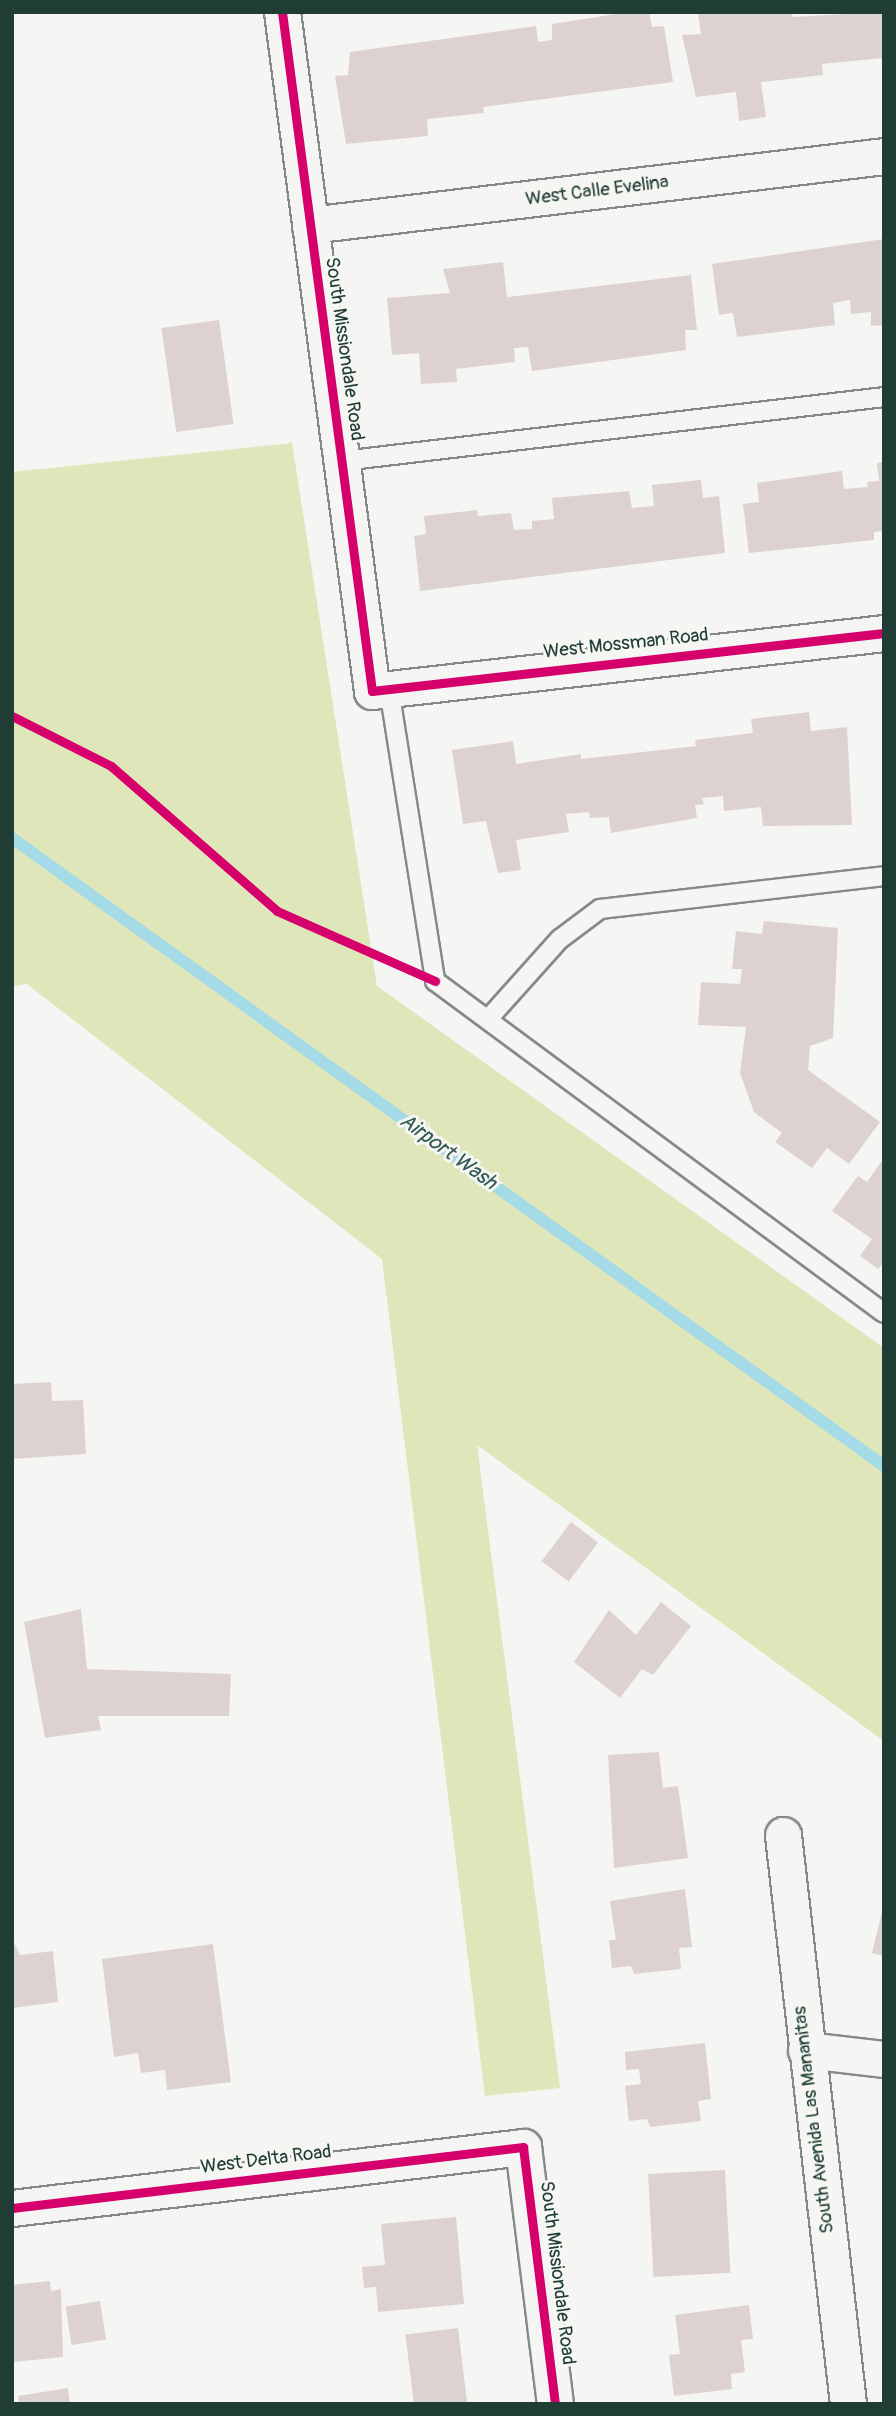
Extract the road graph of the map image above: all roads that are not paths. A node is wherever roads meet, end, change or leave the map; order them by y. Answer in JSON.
{"nodes":[{"id":1,"x":282,"y":12,"type":"edge"},
{"id":2,"x":884,"y":156,"type":"edge"},
{"id":3,"x":310,"y":225,"type":"junction"},
{"id":4,"x":884,"y":397,"type":"edge"},
{"id":5,"x":342,"y":461,"type":"junction"},
{"id":6,"x":883,"y":637,"type":"edge"},
{"id":7,"x":381,"y":690,"type":"junction"},
{"id":8,"x":884,"y":876,"type":"edge"},
{"id":9,"x":488,"y":1018,"type":"junction"},
{"id":10,"x":884,"y":1313,"type":"edge"},
{"id":11,"x":783,"y":1835,"type":"dead end"},
{"id":12,"x":806,"y":2050,"type":"junction"},
{"id":13,"x":884,"y":2059,"type":"edge"},
{"id":14,"x":523,"y":2147,"type":"joint"},
{"id":15,"x":12,"y":2208,"type":"edge"},
{"id":16,"x":555,"y":2404,"type":"edge"},
{"id":17,"x":848,"y":2404,"type":"edge"}],
"edges":[{"from":1,"to":3,"type":"street","name":"South Missiondale Road"},
{"from":2,"to":3,"type":"street","name":"West Calle Evelina"},
{"from":3,"to":5,"type":"street","name":"South Missiondale Road"},
{"from":4,"to":5,"type":"lane"},
{"from":5,"to":7,"type":"street","name":"South Missiondale Road"},
{"from":6,"to":7,"type":"street","name":"West Mossman Road"},
{"from":7,"to":9,"type":"lane"},
{"from":8,"to":9,"type":"lane"},
{"from":9,"to":10,"type":"lane"},
{"from":11,"to":12,"type":"street","name":"South Avenida Las Mananitas"},
{"from":12,"to":13,"type":"street"},
{"from":12,"to":17,"type":"street","name":"South Avenida Las Mananitas"},
{"from":14,"to":15,"type":"street","name":"West Delta Road"},
{"from":14,"to":16,"type":"street","name":"South Missiondale Road"}]}
